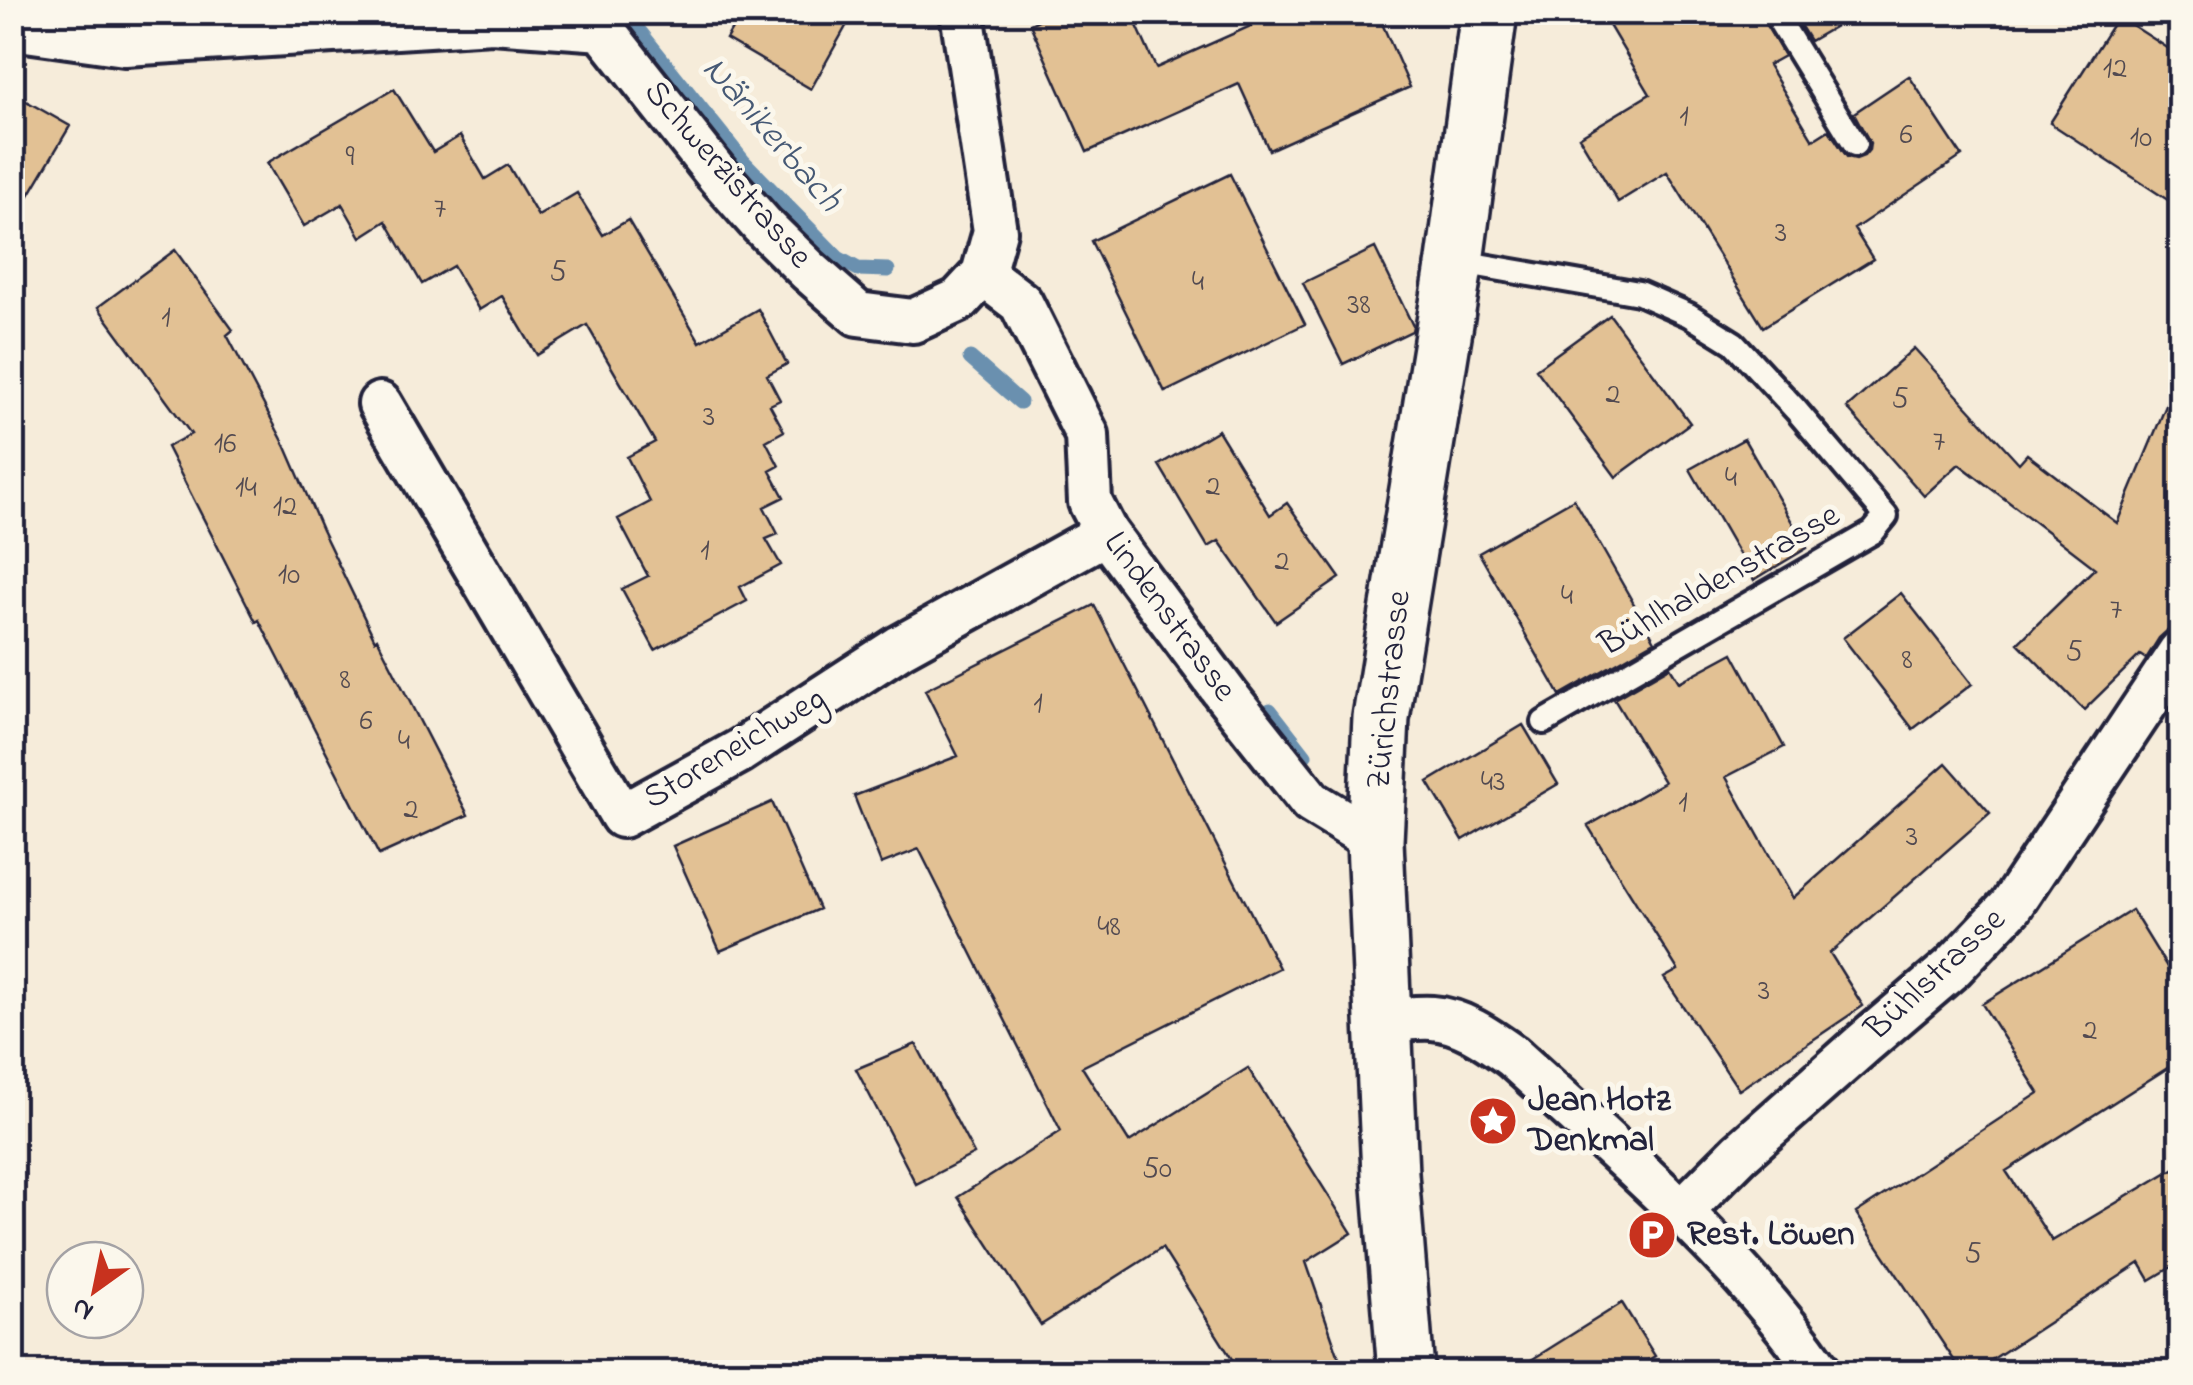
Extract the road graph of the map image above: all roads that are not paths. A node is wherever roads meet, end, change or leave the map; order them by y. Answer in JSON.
{"nodes":[{"id":1,"x":962,"y":12,"type":"edge"},
{"id":2,"x":1489,"y":12,"type":"edge"},
{"id":3,"x":1774,"y":12,"type":"edge"},
{"id":4,"x":359,"y":21,"type":"edge"},
{"id":5,"x":596,"y":21,"type":"edge"},
{"id":6,"x":12,"y":28,"type":"edge"},
{"id":7,"x":1855,"y":144,"type":"dead end"},
{"id":8,"x":1455,"y":261,"type":"junction"},
{"id":9,"x":982,"y":274,"type":"junction"},
{"id":10,"x":380,"y":404,"type":"dead end"},
{"id":11,"x":1106,"y":533,"type":"junction"},
{"id":12,"x":2180,"y":652,"type":"edge"},
{"id":13,"x":1544,"y":722,"type":"dead end"},
{"id":14,"x":1375,"y":841,"type":"junction"},
{"id":15,"x":1383,"y":1020,"type":"junction"},
{"id":16,"x":1682,"y":1212,"type":"junction"},
{"id":17,"x":1406,"y":1372,"type":"edge"},
{"id":18,"x":1820,"y":1372,"type":"edge"}],
"edges":[{"from":1,"to":9,"type":"street"},
{"from":2,"to":8,"type":"main road","name":"Zürichstrasse"},
{"from":3,"to":7,"type":"lane"},
{"from":4,"to":5,"type":"street"},
{"from":4,"to":6,"type":"street"},
{"from":5,"to":9,"type":"street","name":"Schwerzistrasse"},
{"from":8,"to":13,"type":"lane","name":"Bühlhaldenstrasse"},
{"from":8,"to":14,"type":"main road","name":"Zürichstrasse"},
{"from":9,"to":11,"type":"street","name":"Lindenstrasse"},
{"from":10,"to":11,"type":"street","name":"Storeneichweg"},
{"from":11,"to":14,"type":"street","name":"Lindenstrasse"},
{"from":12,"to":16,"type":"street","name":"Bühlstrasse"},
{"from":14,"to":15,"type":"main road","name":"Zürichstrasse"},
{"from":15,"to":16,"type":"street"},
{"from":15,"to":17,"type":"main road","name":"Zürichstrasse"},
{"from":16,"to":18,"type":"street"}]}
